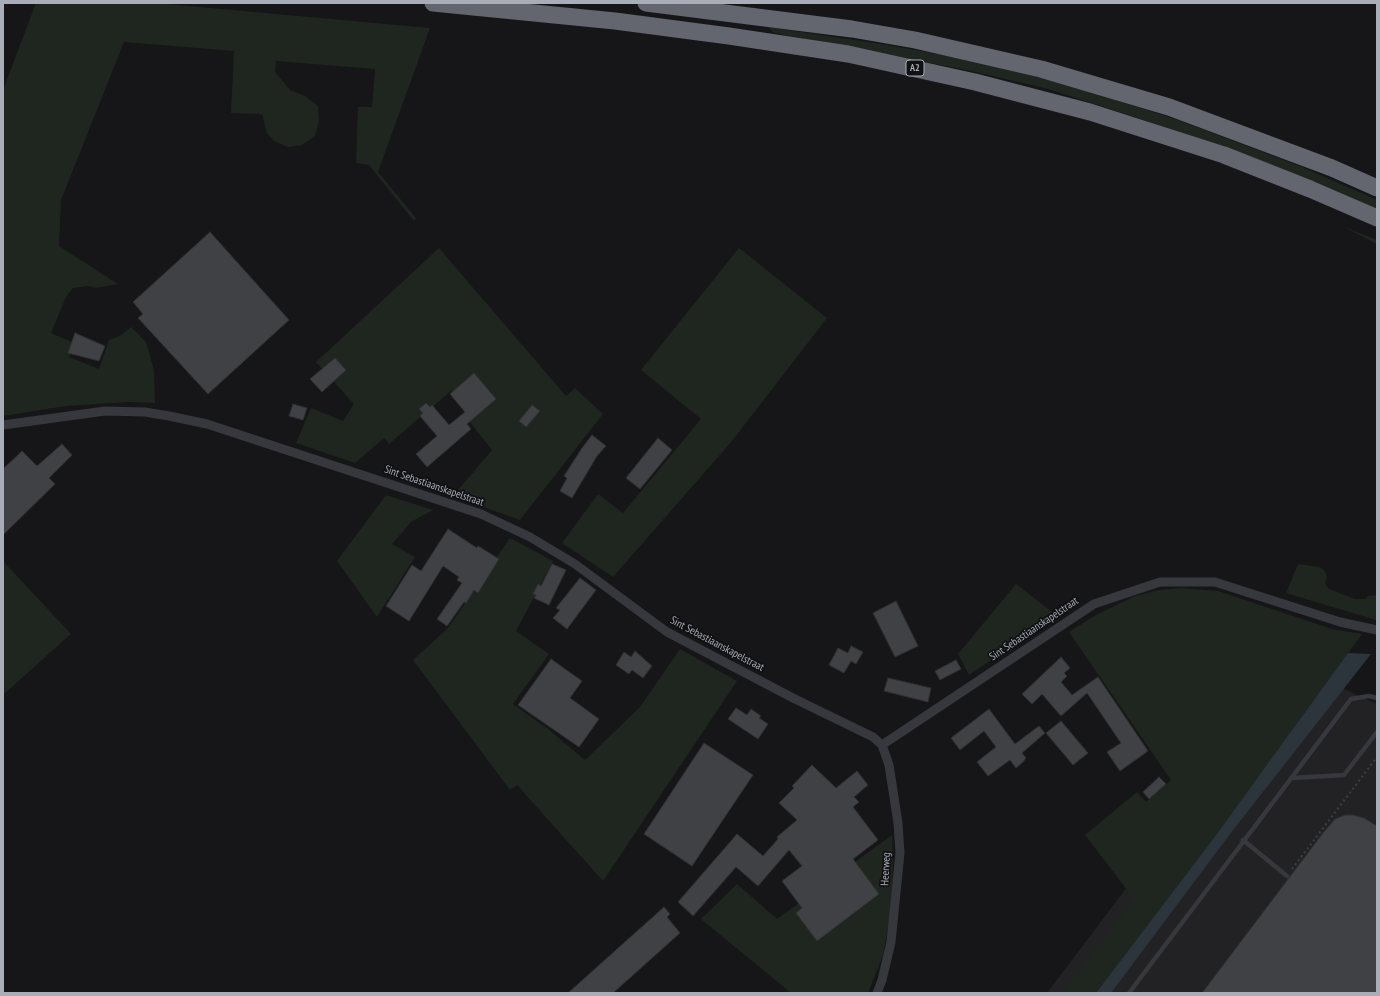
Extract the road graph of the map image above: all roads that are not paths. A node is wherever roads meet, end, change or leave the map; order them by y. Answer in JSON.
{"nodes":[{"id":1,"x":433,"y":3,"type":"edge"},
{"id":2,"x":646,"y":3,"type":"edge"},
{"id":3,"x":1377,"y":188,"type":"edge"},
{"id":4,"x":1377,"y":218,"type":"edge"},
{"id":5,"x":3,"y":425,"type":"edge"},
{"id":6,"x":1377,"y":630,"type":"edge"},
{"id":7,"x":1377,"y":698,"type":"edge"},
{"id":8,"x":1377,"y":732,"type":"edge"},
{"id":9,"x":882,"y":745,"type":"junction"},
{"id":10,"x":1291,"y":778,"type":"junction"},
{"id":11,"x":1243,"y":840,"type":"junction"},
{"id":12,"x":1287,"y":876,"type":"road end"},
{"id":13,"x":877,"y":993,"type":"edge"},
{"id":14,"x":1129,"y":993,"type":"edge"}],
"edges":[{"from":1,"to":4,"type":"highway","number":"A2"},
{"from":2,"to":3,"type":"highway"},
{"from":5,"to":9,"type":"street","name":"Sint Sebastiaanskapelstraat"},
{"from":6,"to":9,"type":"street","name":"Sint Sebastiaanskapelstraat"},
{"from":7,"to":10,"type":"lane"},
{"from":8,"to":10,"type":"lane"},
{"from":9,"to":13,"type":"street","name":"Heerweg"},
{"from":10,"to":11,"type":"lane"},
{"from":11,"to":12,"type":"lane"},
{"from":11,"to":14,"type":"lane"}]}
